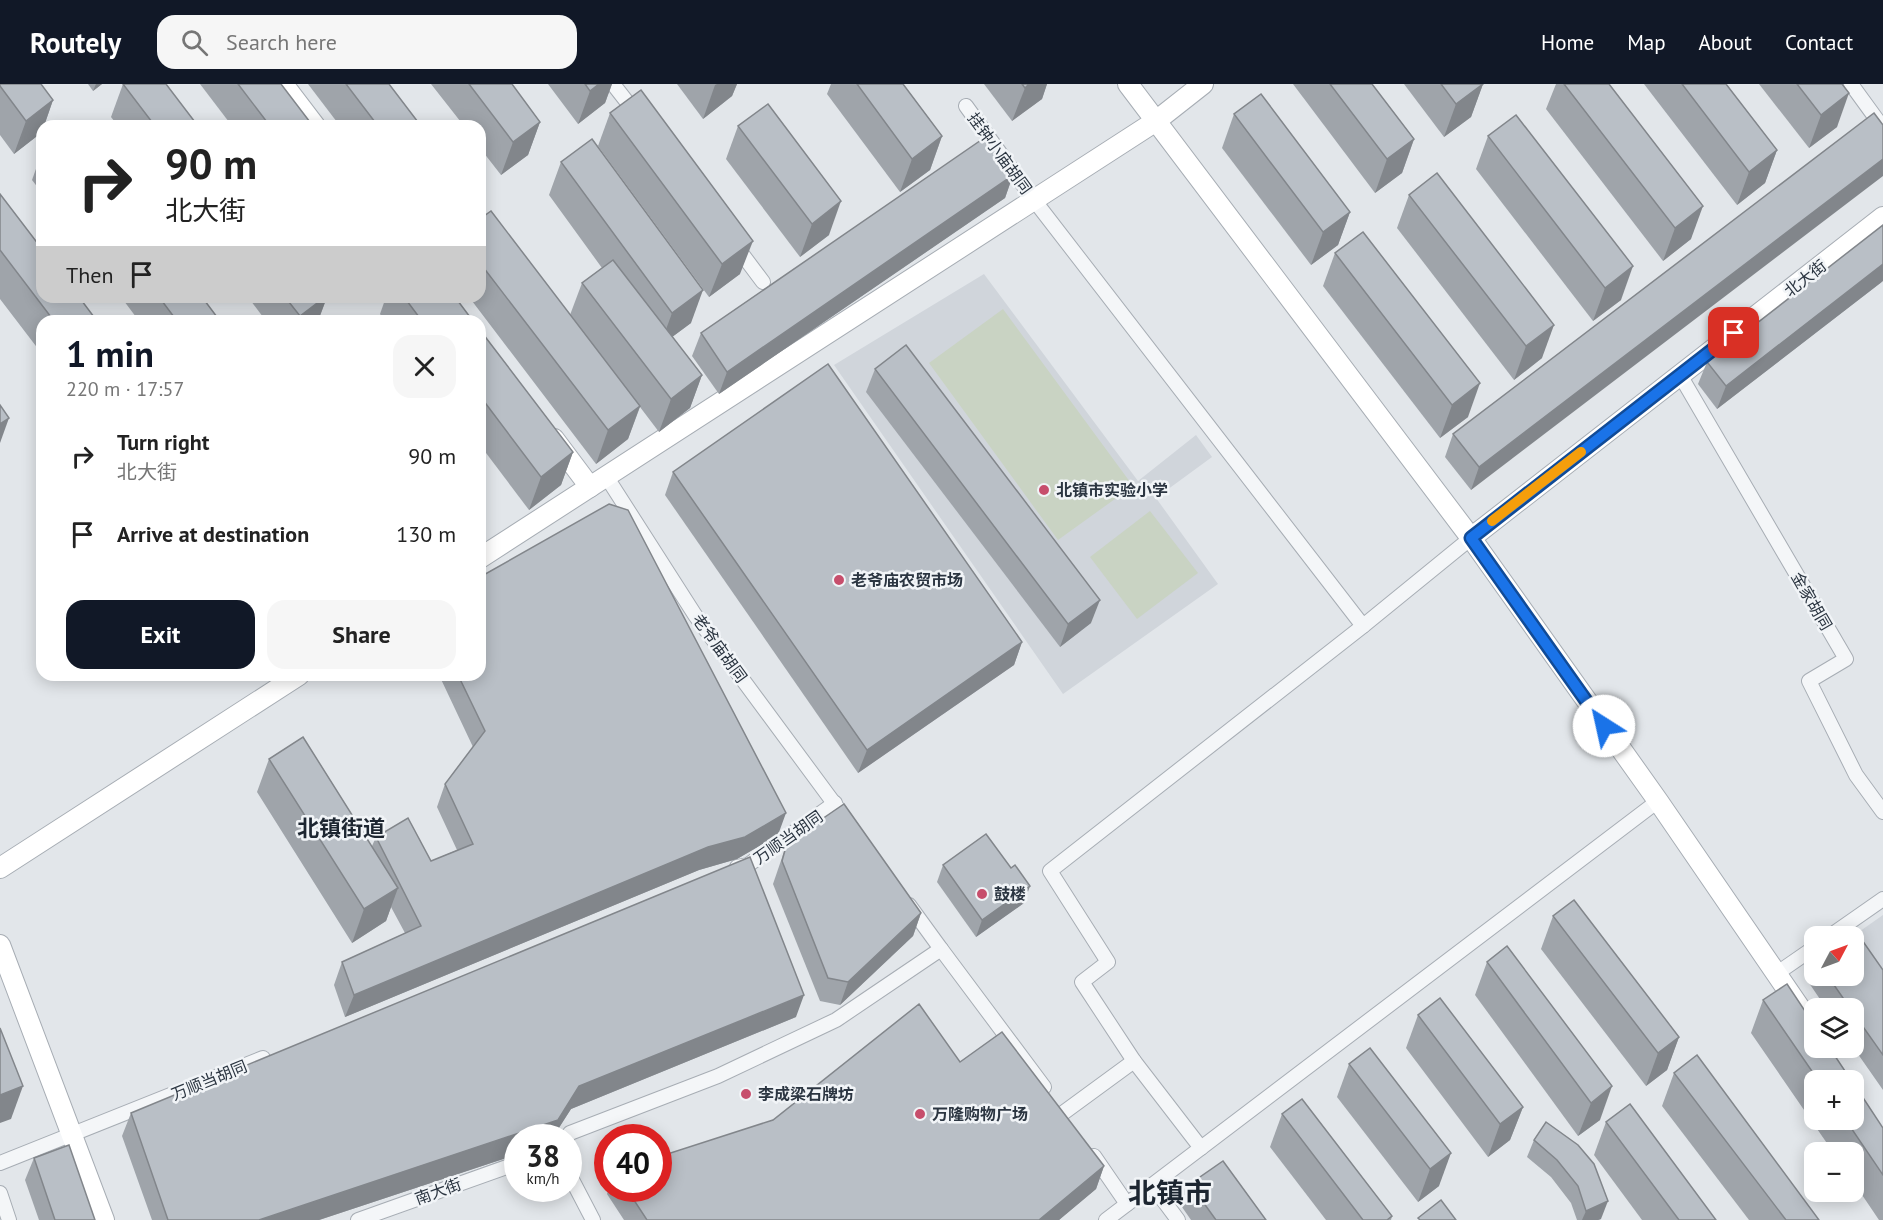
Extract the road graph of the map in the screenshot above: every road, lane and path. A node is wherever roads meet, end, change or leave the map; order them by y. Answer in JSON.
{"nodes":[{"id":1,"x":283,"y":84,"type":"edge"},
{"id":2,"x":614,"y":84,"type":"edge"},
{"id":3,"x":1128,"y":84,"type":"edge"},
{"id":4,"x":1203,"y":84,"type":"edge"},
{"id":5,"x":1851,"y":84,"type":"edge"},
{"id":6,"x":966,"y":106,"type":"dead end"},
{"id":7,"x":310,"y":120,"type":"edge"},
{"id":8,"x":1156,"y":121,"type":"junction"},
{"id":9,"x":1883,"y":128,"type":"edge"},
{"id":10,"x":649,"y":131,"type":"edge"},
{"id":11,"x":1034,"y":200,"type":"junction"},
{"id":12,"x":1881,"y":224,"type":"edge"},
{"id":13,"x":728,"y":235,"type":"edge"},
{"id":14,"x":763,"y":282,"type":"dead end"},
{"id":15,"x":1680,"y":375,"type":"junction"},
{"id":16,"x":542,"y":423,"type":"edge"},
{"id":17,"x":598,"y":482,"type":"junction"},
{"id":18,"x":1471,"y":538,"type":"junction"},
{"id":19,"x":486,"y":554,"type":"edge"},
{"id":20,"x":1363,"y":626,"type":"junction"},
{"id":21,"x":290,"y":681,"type":"edge"},
{"id":22,"x":1658,"y":801,"type":"junction"},
{"id":23,"x":1883,"y":812,"type":"edge"},
{"id":24,"x":842,"y":814,"type":"joint"},
{"id":25,"x":0,"y":868,"type":"edge"},
{"id":26,"x":725,"y":871,"type":"edge"},
{"id":27,"x":898,"y":890,"type":"edge"},
{"id":28,"x":1883,"y":899,"type":"edge"},
{"id":29,"x":1844,"y":926,"type":"edge"},
{"id":30,"x":0,"y":945,"type":"edge"},
{"id":31,"x":941,"y":950,"type":"junction"},
{"id":32,"x":1804,"y":955,"type":"edge"},
{"id":33,"x":1776,"y":974,"type":"junction"},
{"id":34,"x":1804,"y":1014,"type":"edge"},
{"id":35,"x":272,"y":1055,"type":"edge"},
{"id":36,"x":1134,"y":1061,"type":"junction"},
{"id":37,"x":582,"y":1129,"type":"edge"},
{"id":38,"x":72,"y":1136,"type":"junction"},
{"id":39,"x":1201,"y":1148,"type":"junction"},
{"id":40,"x":1089,"y":1149,"type":"edge"},
{"id":41,"x":0,"y":1163,"type":"edge"},
{"id":42,"x":504,"y":1168,"type":"edge"},
{"id":43,"x":1152,"y":1185,"type":"junction"},
{"id":44,"x":0,"y":1193,"type":"edge"},
{"id":45,"x":582,"y":1200,"type":"edge"},
{"id":46,"x":1127,"y":1204,"type":"junction"},
{"id":47,"x":9,"y":1220,"type":"edge"},
{"id":48,"x":104,"y":1220,"type":"edge"},
{"id":49,"x":358,"y":1220,"type":"edge"},
{"id":50,"x":592,"y":1220,"type":"edge"},
{"id":51,"x":1106,"y":1220,"type":"edge"},
{"id":52,"x":1178,"y":1220,"type":"edge"}],
"edges":[{"from":1,"to":7,"type":"street"},
{"from":2,"to":10,"type":"street"},
{"from":3,"to":8,"type":"street"},
{"from":4,"to":8,"type":"street"},
{"from":5,"to":9,"type":"street"},
{"from":6,"to":11,"type":"street","name":"挂钟小庙胡同"},
{"from":8,"to":11,"type":"street"},
{"from":8,"to":18,"type":"street"},
{"from":11,"to":17,"type":"street"},
{"from":11,"to":20,"type":"street","name":"挂钟小庙胡同"},
{"from":12,"to":15,"type":"street","name":"北大街"},
{"from":13,"to":14,"type":"street"},
{"from":15,"to":18,"type":"street","name":"北大街"},
{"from":15,"to":23,"type":"street","name":"金家胡同"},
{"from":16,"to":17,"type":"street","name":"老爷庙胡同"},
{"from":17,"to":19,"type":"street"},
{"from":17,"to":24,"type":"street","name":"老爷庙胡同"},
{"from":18,"to":20,"type":"street"},
{"from":18,"to":22,"type":"street"},
{"from":20,"to":36,"type":"street"},
{"from":21,"to":25,"type":"street"},
{"from":22,"to":33,"type":"street"},
{"from":22,"to":39,"type":"street"},
{"from":24,"to":26,"type":"street","name":"万顺当胡同"},
{"from":27,"to":31,"type":"street"},
{"from":28,"to":29,"type":"street"},
{"from":30,"to":38,"type":"street"},
{"from":31,"to":36,"type":"street"},
{"from":31,"to":37,"type":"street"},
{"from":32,"to":33,"type":"street"},
{"from":33,"to":34,"type":"street"},
{"from":35,"to":38,"type":"street","name":"万顺当胡同"},
{"from":36,"to":39,"type":"street"},
{"from":38,"to":41,"type":"street","name":"万顺当胡同"},
{"from":38,"to":48,"type":"street"},
{"from":39,"to":43,"type":"street"},
{"from":40,"to":46,"type":"street"},
{"from":42,"to":49,"type":"street","name":"南大街"},
{"from":43,"to":46,"type":"street"},
{"from":43,"to":52,"type":"street"},
{"from":44,"to":47,"type":"street"},
{"from":45,"to":50,"type":"street"},
{"from":46,"to":51,"type":"street"}]}
